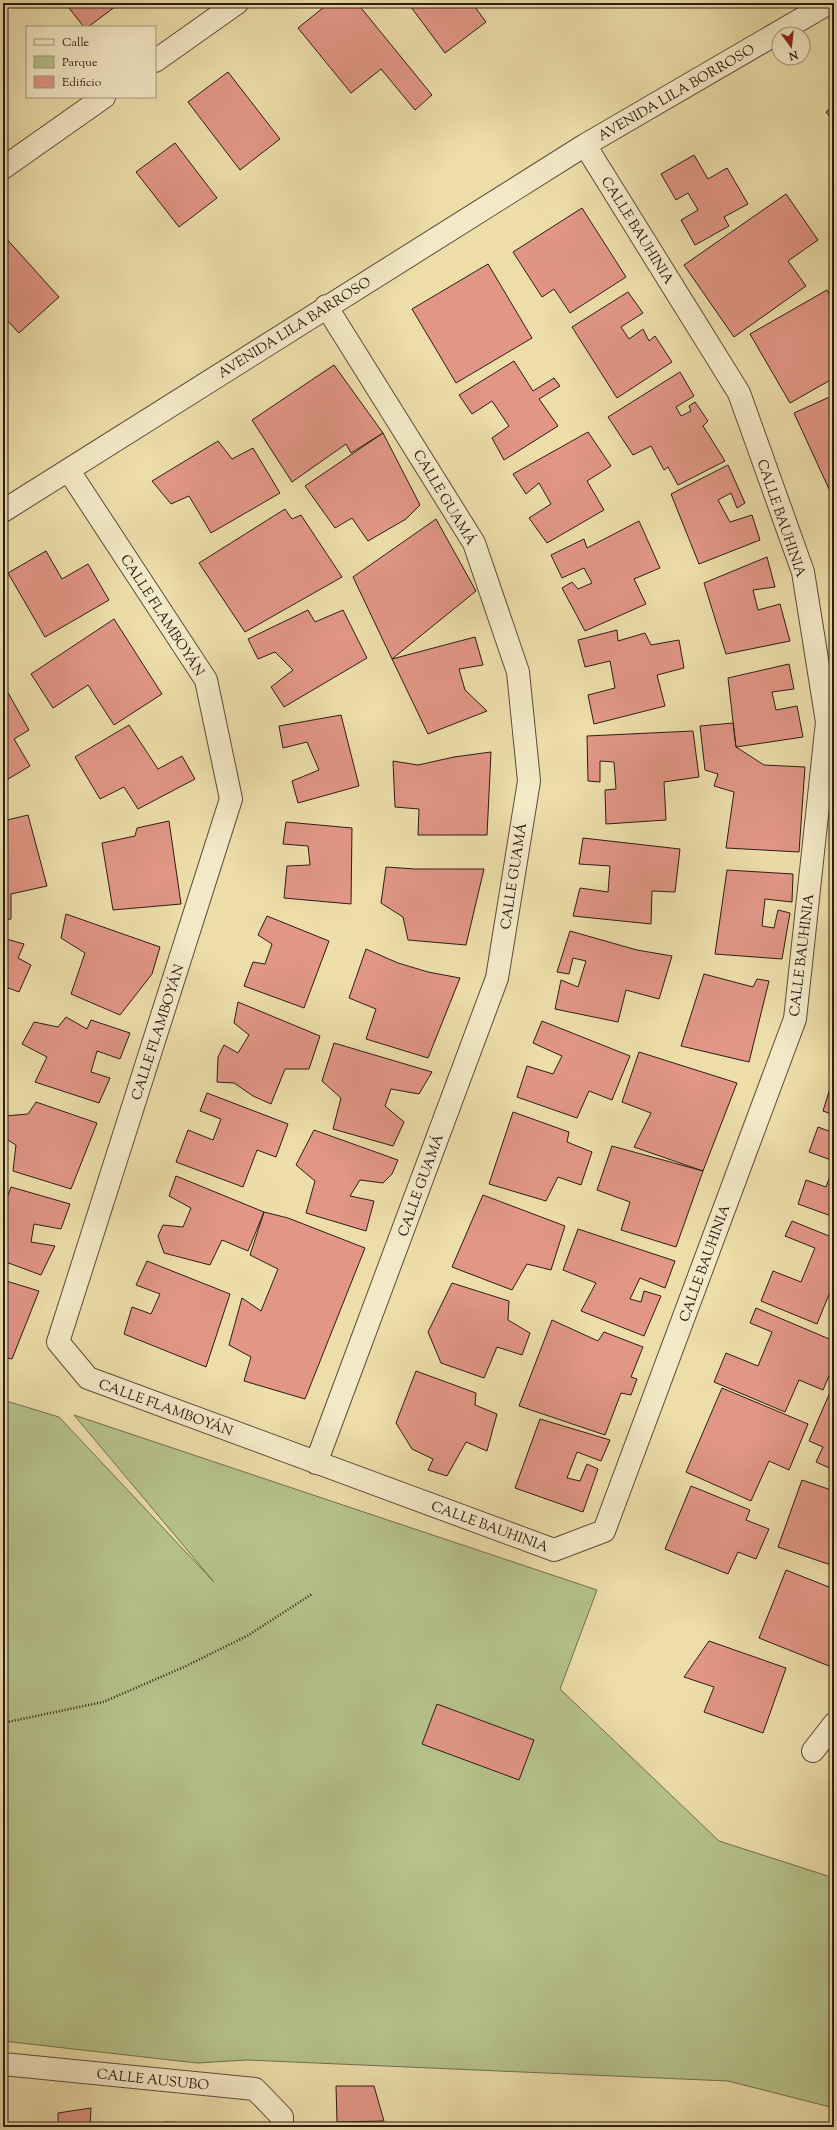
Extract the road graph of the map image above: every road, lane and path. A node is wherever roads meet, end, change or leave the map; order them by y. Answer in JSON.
{"nodes":[{"id":1,"x":237,"y":3,"type":"edge"},
{"id":2,"x":829,"y":3,"type":"edge"},
{"id":3,"x":156,"y":60,"type":"edge"},
{"id":4,"x":103,"y":98,"type":"edge"},
{"id":5,"x":585,"y":145,"type":"junction"},
{"id":6,"x":3,"y":168,"type":"edge"},
{"id":7,"x":326,"y":306,"type":"junction"},
{"id":8,"x":69,"y":471,"type":"junction"},
{"id":9,"x":3,"y":511,"type":"edge"},
{"id":10,"x":316,"y":1463,"type":"junction"},
{"id":11,"x":312,"y":1594,"type":"dead end"},
{"id":12,"x":3,"y":1723,"type":"edge"},
{"id":13,"x":834,"y":1724,"type":"edge"},
{"id":14,"x":813,"y":1751,"type":"dead end"},
{"id":15,"x":3,"y":2064,"type":"edge"},
{"id":16,"x":282,"y":2127,"type":"edge"}],
"edges":[{"from":1,"to":3,"type":"street"},
{"from":2,"to":5,"type":"street","name":"AVENIDA LILA BORROSO"},
{"from":4,"to":6,"type":"street"},
{"from":5,"to":7,"type":"street","name":"AVENIDA LILA BARROSO"},
{"from":5,"to":10,"type":"street","name":"CALLE BAUHINIA"},
{"from":7,"to":8,"type":"street","name":"AVENIDA LILA BARROSO"},
{"from":7,"to":10,"type":"street","name":"CALLE GUAMÁ"},
{"from":8,"to":9,"type":"street","name":"AVENIDA LILA BARROSO"},
{"from":8,"to":10,"type":"street","name":"CALLE FLAMBOYÁN"},
{"from":11,"to":12,"type":"path"},
{"from":13,"to":14,"type":"street"},
{"from":15,"to":16,"type":"street","name":"CALLE AUSUBO"}]}
